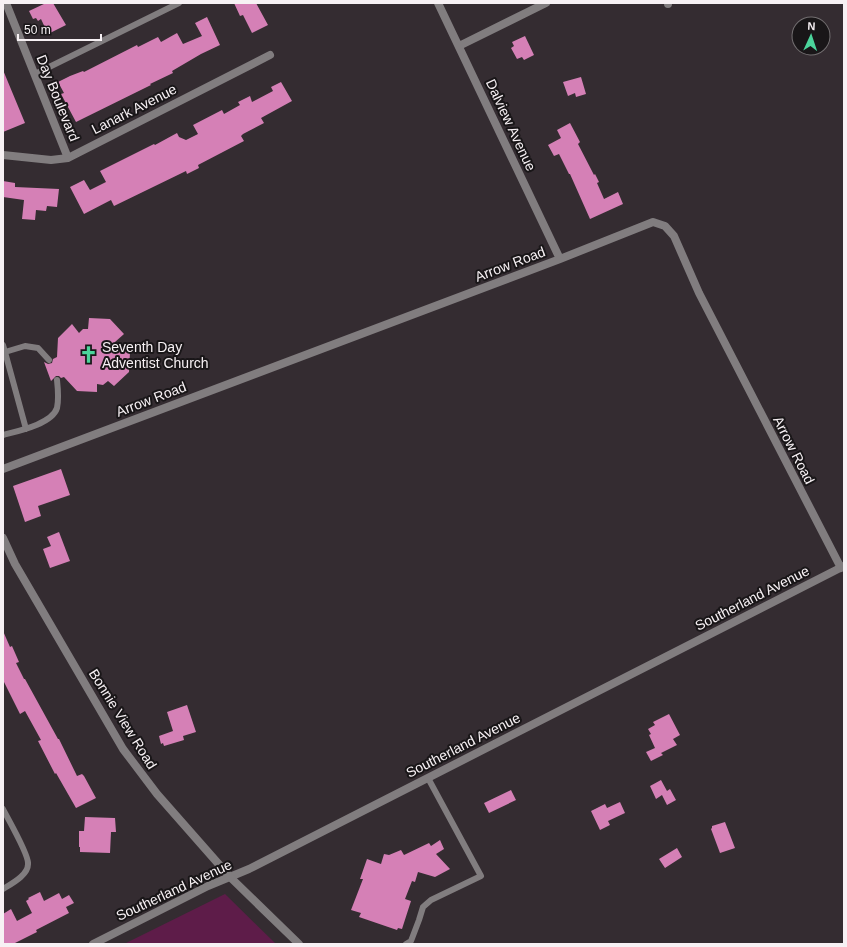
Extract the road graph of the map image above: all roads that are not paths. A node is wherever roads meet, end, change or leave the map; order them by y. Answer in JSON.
{"nodes":[{"id":1,"x":6,"y":3,"type":"edge"},
{"id":2,"x":179,"y":3,"type":"edge"},
{"id":3,"x":438,"y":3,"type":"edge"},
{"id":4,"x":546,"y":3,"type":"edge"},
{"id":5,"x":459,"y":46,"type":"junction"},
{"id":6,"x":270,"y":55,"type":"dead end"},
{"id":7,"x":35,"y":74,"type":"junction"},
{"id":8,"x":3,"y":155,"type":"edge"},
{"id":9,"x":68,"y":158,"type":"junction"},
{"id":10,"x":560,"y":259,"type":"junction"},
{"id":11,"x":3,"y":345,"type":"edge"},
{"id":12,"x":5,"y":352,"type":"junction"},
{"id":13,"x":49,"y":360,"type":"dead end"},
{"id":14,"x":57,"y":380,"type":"dead end"},
{"id":15,"x":26,"y":429,"type":"junction"},
{"id":16,"x":3,"y":435,"type":"edge"},
{"id":17,"x":3,"y":469,"type":"edge"},
{"id":18,"x":3,"y":538,"type":"edge"},
{"id":19,"x":842,"y":567,"type":"edge"},
{"id":20,"x":428,"y":778,"type":"junction"},
{"id":21,"x":3,"y":809,"type":"edge"},
{"id":22,"x":230,"y":877,"type":"junction"},
{"id":23,"x":3,"y":889,"type":"edge"},
{"id":24,"x":93,"y":944,"type":"edge"},
{"id":25,"x":299,"y":944,"type":"edge"},
{"id":26,"x":406,"y":944,"type":"edge"}],
"edges":[{"from":1,"to":7,"type":"street","name":"Day Boulevard"},
{"from":2,"to":7,"type":"lane"},
{"from":3,"to":5,"type":"street","name":"Dalview Avenue"},
{"from":4,"to":5,"type":"street"},
{"from":5,"to":10,"type":"street","name":"Dalview Avenue"},
{"from":6,"to":9,"type":"street","name":"Lanark Avenue"},
{"from":7,"to":9,"type":"street","name":"Day Boulevard"},
{"from":8,"to":9,"type":"street","name":"Lanark Avenue"},
{"from":10,"to":17,"type":"street","name":"Arrow Road"},
{"from":10,"to":19,"type":"street","name":"Arrow Road"},
{"from":11,"to":12,"type":"lane"},
{"from":12,"to":13,"type":"lane"},
{"from":12,"to":15,"type":"lane"},
{"from":14,"to":15,"type":"lane"},
{"from":15,"to":16,"type":"lane"},
{"from":18,"to":22,"type":"street","name":"Bonnie View Road"},
{"from":19,"to":20,"type":"street","name":"Southerland Avenue"},
{"from":20,"to":22,"type":"street","name":"Southerland Avenue"},
{"from":20,"to":26,"type":"lane"},
{"from":21,"to":23,"type":"lane"},
{"from":22,"to":24,"type":"street","name":"Southerland Avenue"},
{"from":22,"to":25,"type":"street","name":"Bonnie View Road"}]}
